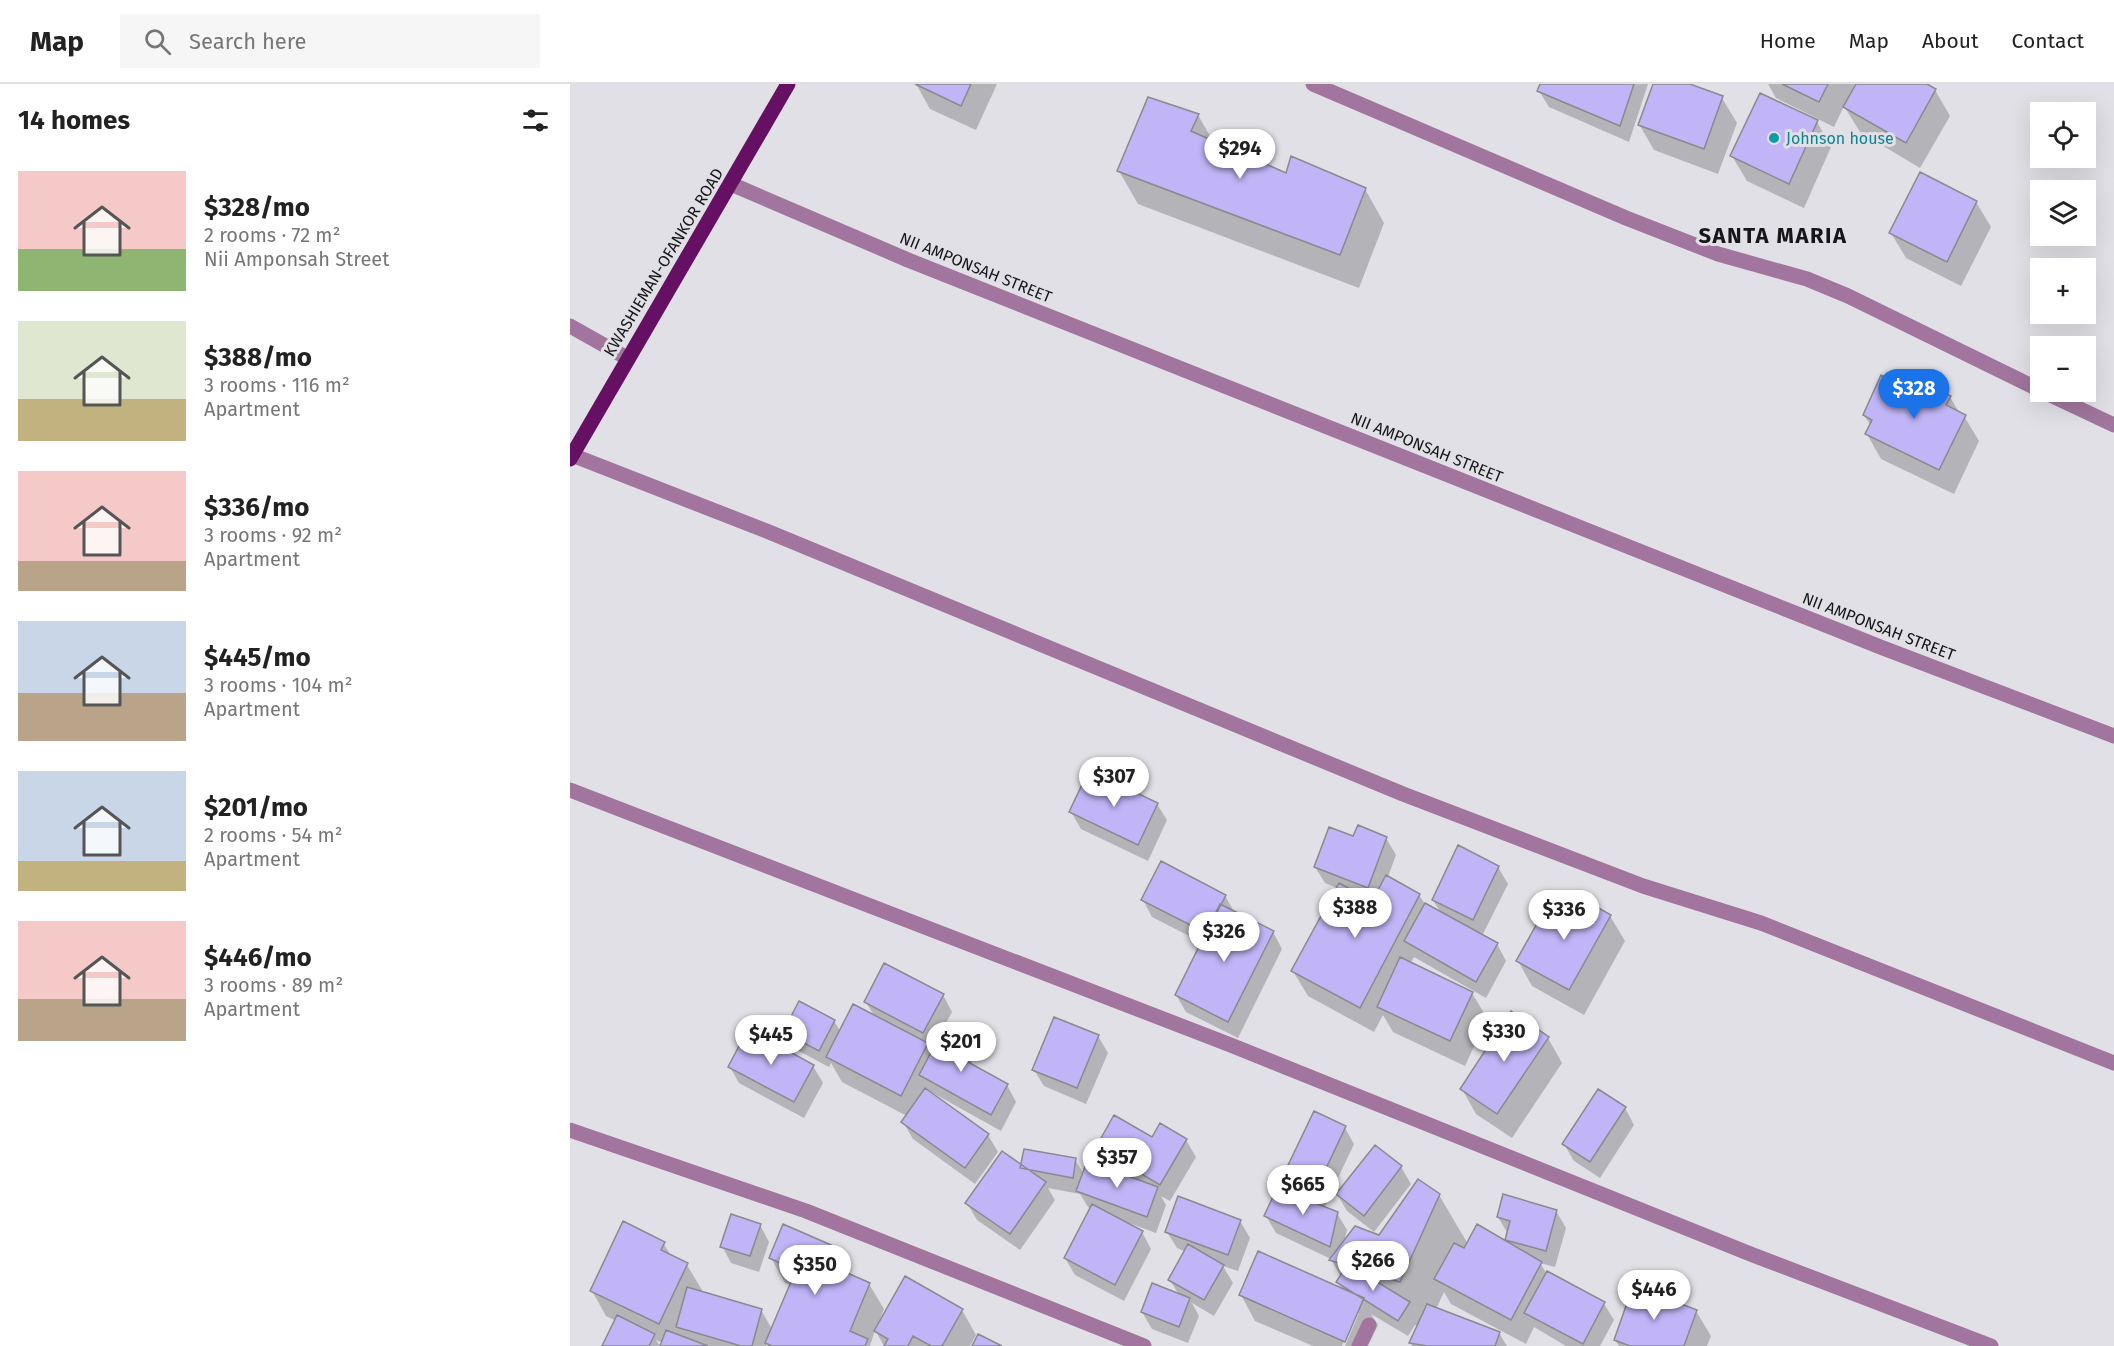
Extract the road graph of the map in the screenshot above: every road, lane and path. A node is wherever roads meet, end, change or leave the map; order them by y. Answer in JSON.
{"nodes":[{"id":1,"x":788,"y":84,"type":"edge"},
{"id":2,"x":1313,"y":84,"type":"edge"},
{"id":3,"x":730,"y":184,"type":"junction"},
{"id":4,"x":570,"y":326,"type":"edge"},
{"id":5,"x":627,"y":358,"type":"junction"},
{"id":6,"x":2030,"y":385,"type":"edge"},
{"id":7,"x":2065,"y":402,"type":"edge"},
{"id":8,"x":2114,"y":425,"type":"edge"},
{"id":9,"x":571,"y":457,"type":"edge"},
{"id":10,"x":2114,"y":736,"type":"edge"},
{"id":11,"x":570,"y":790,"type":"edge"},
{"id":12,"x":2114,"y":1063,"type":"edge"},
{"id":13,"x":570,"y":1130,"type":"edge"},
{"id":14,"x":1369,"y":1325,"type":"dead end"},
{"id":15,"x":1144,"y":1346,"type":"edge"},
{"id":16,"x":1359,"y":1346,"type":"edge"},
{"id":17,"x":1991,"y":1346,"type":"edge"}],
"edges":[{"from":1,"to":3,"type":"main road","name":"KWASHIEMAN-OFANKOR ROAD"},
{"from":2,"to":6,"type":"street"},
{"from":3,"to":5,"type":"main road","name":"KWASHIEMAN-OFANKOR ROAD"},
{"from":3,"to":10,"type":"street","name":"NII AMPONSAH STREET"},
{"from":4,"to":5,"type":"street"},
{"from":5,"to":9,"type":"main road","name":"KWASHIEMAN-OFANKOR ROAD"},
{"from":7,"to":8,"type":"street"},
{"from":9,"to":12,"type":"street"},
{"from":11,"to":17,"type":"street"},
{"from":13,"to":15,"type":"street"},
{"from":14,"to":16,"type":"street"}]}
